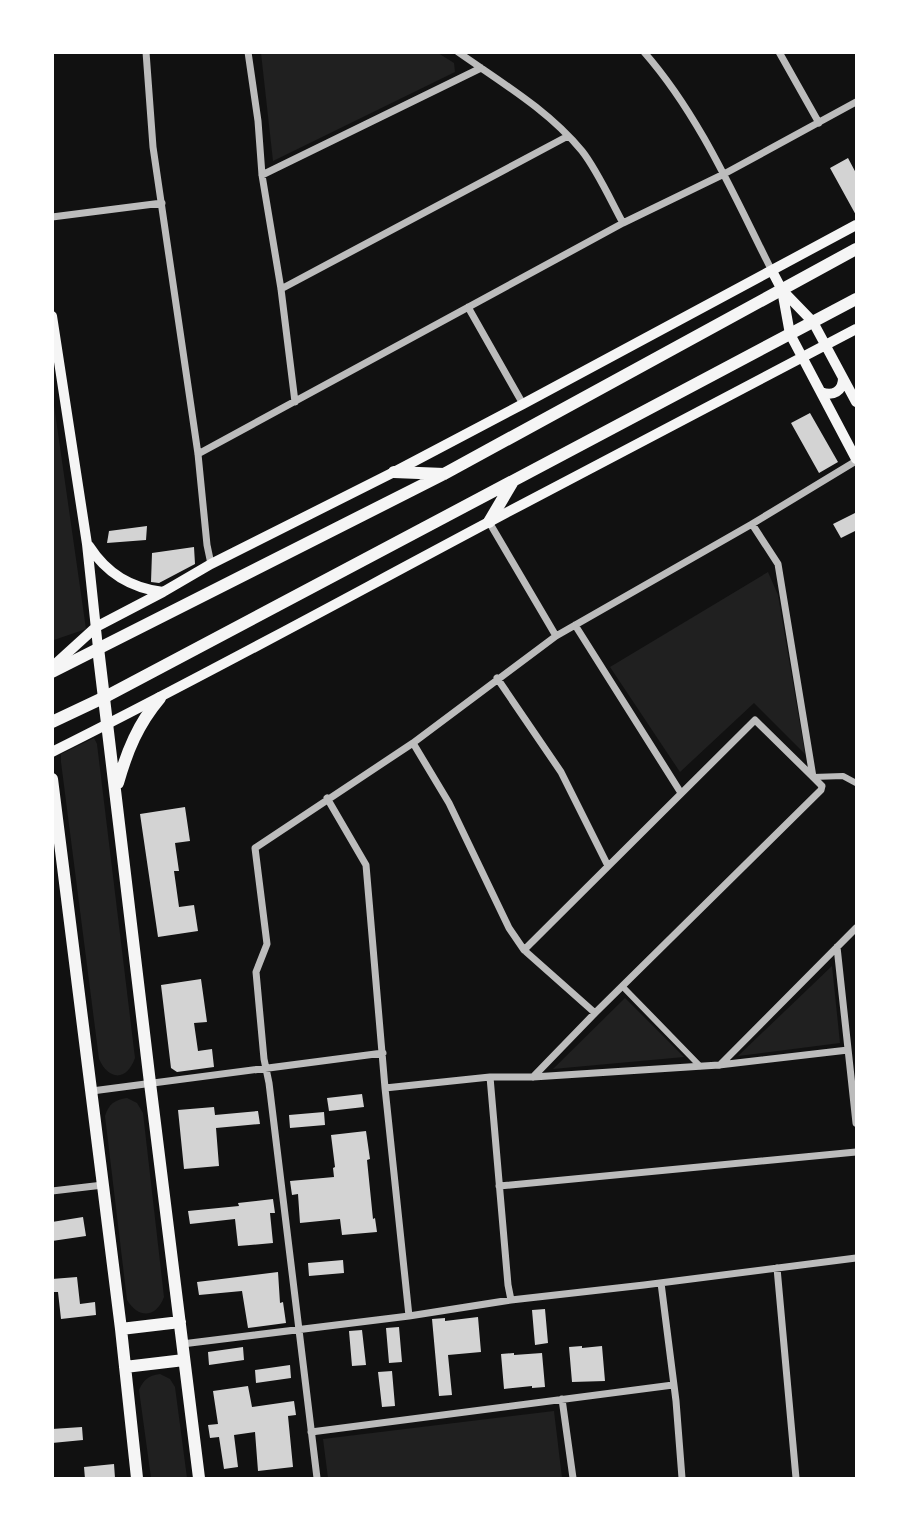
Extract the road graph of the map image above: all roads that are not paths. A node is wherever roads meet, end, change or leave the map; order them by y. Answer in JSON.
{"nodes":[{"id":1,"x":146,"y":52,"type":"edge"},
{"id":2,"x":248,"y":52,"type":"edge"},
{"id":3,"x":458,"y":52,"type":"edge"},
{"id":4,"x":644,"y":52,"type":"edge"},
{"id":5,"x":779,"y":52,"type":"edge"},
{"id":6,"x":481,"y":68,"type":"junction"},
{"id":7,"x":856,"y":102,"type":"edge"},
{"id":8,"x":818,"y":123,"type":"junction"},
{"id":9,"x":568,"y":136,"type":"junction"},
{"id":10,"x":262,"y":174,"type":"junction"},
{"id":11,"x":724,"y":174,"type":"junction"},
{"id":12,"x":162,"y":203,"type":"junction"},
{"id":13,"x":52,"y":217,"type":"edge"},
{"id":14,"x":623,"y":223,"type":"junction"},
{"id":15,"x":856,"y":225,"type":"edge"},
{"id":16,"x":856,"y":249,"type":"edge"},
{"id":17,"x":772,"y":271,"type":"junction"},
{"id":18,"x":281,"y":289,"type":"junction"},
{"id":19,"x":782,"y":290,"type":"junction"},
{"id":20,"x":856,"y":299,"type":"edge"},
{"id":21,"x":468,"y":307,"type":"junction"},
{"id":22,"x":52,"y":316,"type":"edge"},
{"id":23,"x":813,"y":322,"type":"junction"},
{"id":24,"x":856,"y":328,"type":"edge"},
{"id":25,"x":790,"y":334,"type":"junction"},
{"id":26,"x":826,"y":345,"type":"junction"},
{"id":27,"x":803,"y":358,"type":"junction"},
{"id":28,"x":843,"y":378,"type":"junction"},
{"id":29,"x":821,"y":392,"type":"junction"},
{"id":30,"x":295,"y":402,"type":"junction"},
{"id":31,"x":856,"y":402,"type":"edge"},
{"id":32,"x":523,"y":404,"type":"junction"},
{"id":33,"x":198,"y":454,"type":"junction"},
{"id":34,"x":856,"y":460,"type":"edge"},
{"id":35,"x":394,"y":472,"type":"junction"},
{"id":36,"x":444,"y":474,"type":"junction"},
{"id":37,"x":512,"y":482,"type":"junction"},
{"id":38,"x":489,"y":522,"type":"junction"},
{"id":39,"x":752,"y":524,"type":"junction"},
{"id":40,"x":87,"y":544,"type":"junction"},
{"id":41,"x":211,"y":564,"type":"junction"},
{"id":42,"x":163,"y":592,"type":"junction"},
{"id":43,"x":575,"y":625,"type":"junction"},
{"id":44,"x":96,"y":627,"type":"junction"},
{"id":45,"x":556,"y":636,"type":"junction"},
{"id":46,"x":98,"y":649,"type":"junction"},
{"id":47,"x":52,"y":669,"type":"edge"},
{"id":48,"x":497,"y":678,"type":"junction"},
{"id":49,"x":105,"y":697,"type":"junction"},
{"id":50,"x":160,"y":698,"type":"junction"},
{"id":51,"x":52,"y":722,"type":"edge"},
{"id":52,"x":107,"y":725,"type":"junction"},
{"id":53,"x":413,"y":743,"type":"junction"},
{"id":54,"x":52,"y":752,"type":"edge"},
{"id":55,"x":814,"y":777,"type":"junction"},
{"id":56,"x":52,"y":779,"type":"edge"},
{"id":57,"x":856,"y":783,"type":"edge"},
{"id":58,"x":116,"y":790,"type":"junction"},
{"id":59,"x":681,"y":793,"type":"junction"},
{"id":60,"x":327,"y":798,"type":"junction"},
{"id":61,"x":607,"y":866,"type":"junction"},
{"id":62,"x":52,"y":867,"type":"edge"},
{"id":63,"x":68,"y":901,"type":"junction"},
{"id":64,"x":856,"y":928,"type":"edge"},
{"id":65,"x":837,"y":947,"type":"junction"},
{"id":66,"x":524,"y":950,"type":"junction"},
{"id":67,"x":623,"y":987,"type":"junction"},
{"id":68,"x":595,"y":1013,"type":"junction"},
{"id":69,"x":848,"y":1050,"type":"junction"},
{"id":70,"x":383,"y":1053,"type":"junction"},
{"id":71,"x":719,"y":1065,"type":"junction"},
{"id":72,"x":700,"y":1066,"type":"junction"},
{"id":73,"x":266,"y":1068,"type":"junction"},
{"id":74,"x":490,"y":1077,"type":"junction"},
{"id":75,"x":533,"y":1077,"type":"junction"},
{"id":76,"x":149,"y":1083,"type":"junction"},
{"id":77,"x":385,"y":1087,"type":"junction"},
{"id":78,"x":92,"y":1091,"type":"junction"},
{"id":79,"x":856,"y":1123,"type":"edge"},
{"id":80,"x":856,"y":1152,"type":"edge"},
{"id":81,"x":103,"y":1185,"type":"junction"},
{"id":82,"x":499,"y":1186,"type":"junction"},
{"id":83,"x":52,"y":1191,"type":"edge"},
{"id":84,"x":856,"y":1258,"type":"edge"},
{"id":85,"x":777,"y":1268,"type":"junction"},
{"id":86,"x":661,"y":1283,"type":"junction"},
{"id":87,"x":511,"y":1300,"type":"junction"},
{"id":88,"x":409,"y":1315,"type":"junction"},
{"id":89,"x":180,"y":1322,"type":"junction"},
{"id":90,"x":121,"y":1329,"type":"junction"},
{"id":91,"x":298,"y":1330,"type":"junction"},
{"id":92,"x":182,"y":1344,"type":"junction"},
{"id":93,"x":184,"y":1360,"type":"junction"},
{"id":94,"x":125,"y":1367,"type":"junction"},
{"id":95,"x":673,"y":1385,"type":"junction"},
{"id":96,"x":562,"y":1399,"type":"junction"},
{"id":97,"x":311,"y":1432,"type":"junction"},
{"id":98,"x":137,"y":1479,"type":"edge"},
{"id":99,"x":199,"y":1479,"type":"edge"},
{"id":100,"x":317,"y":1479,"type":"edge"},
{"id":101,"x":573,"y":1479,"type":"edge"},
{"id":102,"x":682,"y":1479,"type":"edge"},
{"id":103,"x":796,"y":1479,"type":"edge"}],
"edges":[{"from":1,"to":12,"type":"street"},
{"from":2,"to":10,"type":"street"},
{"from":3,"to":6,"type":"street"},
{"from":4,"to":11,"type":"street"},
{"from":5,"to":8,"type":"street"},
{"from":6,"to":9,"type":"street"},
{"from":6,"to":10,"type":"street"},
{"from":7,"to":8,"type":"street"},
{"from":8,"to":11,"type":"street"},
{"from":9,"to":14,"type":"street"},
{"from":9,"to":18,"type":"street"},
{"from":10,"to":18,"type":"street"},
{"from":11,"to":14,"type":"street"},
{"from":11,"to":17,"type":"street"},
{"from":12,"to":13,"type":"street"},
{"from":12,"to":33,"type":"street"},
{"from":14,"to":21,"type":"street"},
{"from":15,"to":17,"type":"main road"},
{"from":16,"to":19,"type":"main road"},
{"from":17,"to":19,"type":"main road"},
{"from":17,"to":32,"type":"main road"},
{"from":18,"to":30,"type":"street"},
{"from":19,"to":23,"type":"main road"},
{"from":19,"to":25,"type":"main road"},
{"from":19,"to":36,"type":"main road"},
{"from":20,"to":23,"type":"main road"},
{"from":21,"to":30,"type":"street"},
{"from":21,"to":32,"type":"street"},
{"from":22,"to":40,"type":"main road"},
{"from":23,"to":25,"type":"main road"},
{"from":23,"to":26,"type":"main road"},
{"from":24,"to":26,"type":"main road"},
{"from":25,"to":27,"type":"main road"},
{"from":25,"to":37,"type":"main road"},
{"from":26,"to":27,"type":"main road"},
{"from":26,"to":28,"type":"main road"},
{"from":27,"to":29,"type":"main road"},
{"from":27,"to":38,"type":"main road"},
{"from":28,"to":29,"type":"main road"},
{"from":28,"to":31,"type":"main road"},
{"from":29,"to":34,"type":"main road"},
{"from":30,"to":33,"type":"street"},
{"from":32,"to":35,"type":"main road"},
{"from":33,"to":41,"type":"street"},
{"from":34,"to":39,"type":"street"},
{"from":35,"to":36,"type":"main road"},
{"from":35,"to":41,"type":"main road"},
{"from":36,"to":46,"type":"main road"},
{"from":37,"to":38,"type":"main road"},
{"from":37,"to":49,"type":"main road"},
{"from":38,"to":45,"type":"street"},
{"from":38,"to":50,"type":"main road"},
{"from":39,"to":43,"type":"street"},
{"from":39,"to":55,"type":"street"},
{"from":40,"to":42,"type":"main road"},
{"from":40,"to":44,"type":"main road"},
{"from":41,"to":42,"type":"main road"},
{"from":42,"to":44,"type":"main road"},
{"from":43,"to":45,"type":"street"},
{"from":43,"to":59,"type":"street"},
{"from":44,"to":46,"type":"main road"},
{"from":44,"to":47,"type":"main road"},
{"from":45,"to":48,"type":"street"},
{"from":46,"to":47,"type":"main road"},
{"from":46,"to":49,"type":"main road"},
{"from":48,"to":53,"type":"street"},
{"from":48,"to":61,"type":"street"},
{"from":49,"to":51,"type":"main road"},
{"from":49,"to":52,"type":"main road"},
{"from":50,"to":52,"type":"main road"},
{"from":50,"to":58,"type":"main road"},
{"from":52,"to":54,"type":"main road"},
{"from":52,"to":58,"type":"main road"},
{"from":53,"to":60,"type":"street"},
{"from":53,"to":66,"type":"street"},
{"from":55,"to":57,"type":"street"},
{"from":55,"to":59,"type":"street"},
{"from":55,"to":67,"type":"street"},
{"from":56,"to":63,"type":"main road"},
{"from":58,"to":76,"type":"main road"},
{"from":59,"to":61,"type":"street"},
{"from":60,"to":70,"type":"street"},
{"from":60,"to":73,"type":"street"},
{"from":61,"to":66,"type":"street"},
{"from":62,"to":63,"type":"main road"},
{"from":63,"to":78,"type":"main road"},
{"from":64,"to":65,"type":"street"},
{"from":65,"to":69,"type":"street"},
{"from":65,"to":71,"type":"street"},
{"from":66,"to":68,"type":"street"},
{"from":67,"to":68,"type":"street"},
{"from":67,"to":72,"type":"street"},
{"from":68,"to":75,"type":"street"},
{"from":69,"to":71,"type":"street"},
{"from":69,"to":79,"type":"street"},
{"from":70,"to":73,"type":"street"},
{"from":70,"to":77,"type":"street"},
{"from":71,"to":72,"type":"street"},
{"from":72,"to":75,"type":"street"},
{"from":73,"to":76,"type":"street"},
{"from":73,"to":91,"type":"street"},
{"from":74,"to":75,"type":"street"},
{"from":74,"to":77,"type":"street"},
{"from":74,"to":82,"type":"street"},
{"from":76,"to":78,"type":"street"},
{"from":76,"to":89,"type":"main road"},
{"from":77,"to":88,"type":"street"},
{"from":78,"to":81,"type":"main road"},
{"from":80,"to":82,"type":"street"},
{"from":81,"to":83,"type":"street"},
{"from":81,"to":90,"type":"main road"},
{"from":82,"to":87,"type":"street"},
{"from":84,"to":85,"type":"street"},
{"from":85,"to":86,"type":"street"},
{"from":85,"to":103,"type":"street"},
{"from":86,"to":87,"type":"street"},
{"from":86,"to":95,"type":"street"},
{"from":87,"to":88,"type":"street"},
{"from":88,"to":91,"type":"street"},
{"from":89,"to":90,"type":"main road"},
{"from":89,"to":92,"type":"main road"},
{"from":90,"to":94,"type":"main road"},
{"from":91,"to":92,"type":"street"},
{"from":91,"to":97,"type":"street"},
{"from":92,"to":93,"type":"main road"},
{"from":93,"to":94,"type":"main road"},
{"from":93,"to":99,"type":"main road"},
{"from":94,"to":98,"type":"main road"},
{"from":95,"to":96,"type":"street"},
{"from":95,"to":102,"type":"street"},
{"from":96,"to":97,"type":"street"},
{"from":96,"to":101,"type":"street"},
{"from":97,"to":100,"type":"street"}]}
